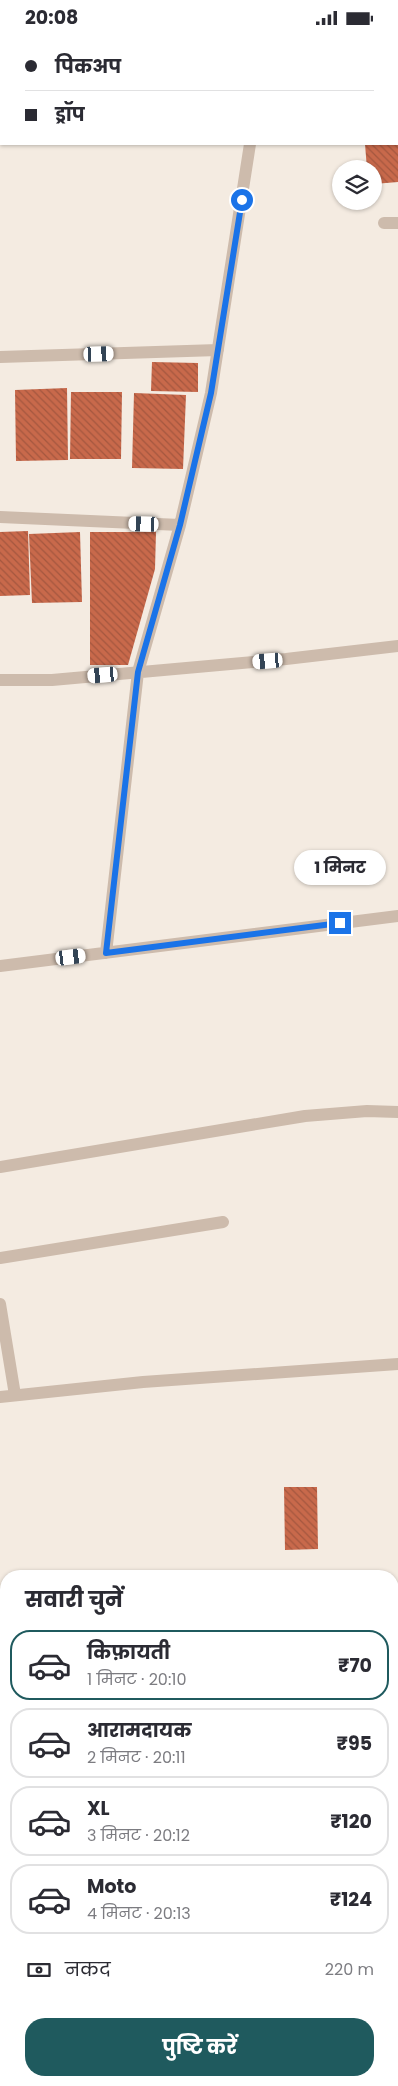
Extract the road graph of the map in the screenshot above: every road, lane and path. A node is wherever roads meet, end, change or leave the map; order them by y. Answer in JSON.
{"nodes":[{"id":1,"x":250,"y":145,"type":"edge"},
{"id":2,"x":384,"y":223,"type":"dead end"},
{"id":3,"x":398,"y":223,"type":"edge"},
{"id":4,"x":218,"y":350,"type":"junction"},
{"id":5,"x":0,"y":357,"type":"edge"},
{"id":6,"x":0,"y":517,"type":"edge"},
{"id":7,"x":180,"y":525,"type":"junction"},
{"id":8,"x":398,"y":646,"type":"edge"},
{"id":9,"x":138,"y":672,"type":"junction"},
{"id":10,"x":0,"y":680,"type":"edge"},
{"id":11,"x":398,"y":916,"type":"edge"},
{"id":12,"x":106,"y":953,"type":"junction"},
{"id":13,"x":0,"y":966,"type":"edge"},
{"id":14,"x":398,"y":1112,"type":"edge"},
{"id":15,"x":0,"y":1167,"type":"edge"},
{"id":16,"x":222,"y":1222,"type":"dead end"},
{"id":17,"x":0,"y":1258,"type":"edge"},
{"id":18,"x":0,"y":1304,"type":"edge"},
{"id":19,"x":398,"y":1364,"type":"edge"},
{"id":20,"x":15,"y":1395,"type":"junction"},
{"id":21,"x":0,"y":1397,"type":"edge"}],
"edges":[{"from":1,"to":4,"type":"street"},
{"from":2,"to":3,"type":"street"},
{"from":4,"to":5,"type":"street"},
{"from":4,"to":7,"type":"street"},
{"from":6,"to":7,"type":"street"},
{"from":7,"to":9,"type":"street"},
{"from":8,"to":9,"type":"street"},
{"from":9,"to":10,"type":"street"},
{"from":9,"to":12,"type":"street"},
{"from":11,"to":12,"type":"street"},
{"from":12,"to":13,"type":"street"},
{"from":14,"to":15,"type":"street"},
{"from":16,"to":17,"type":"street"},
{"from":18,"to":20,"type":"street"},
{"from":19,"to":20,"type":"street"},
{"from":20,"to":21,"type":"street"}]}
